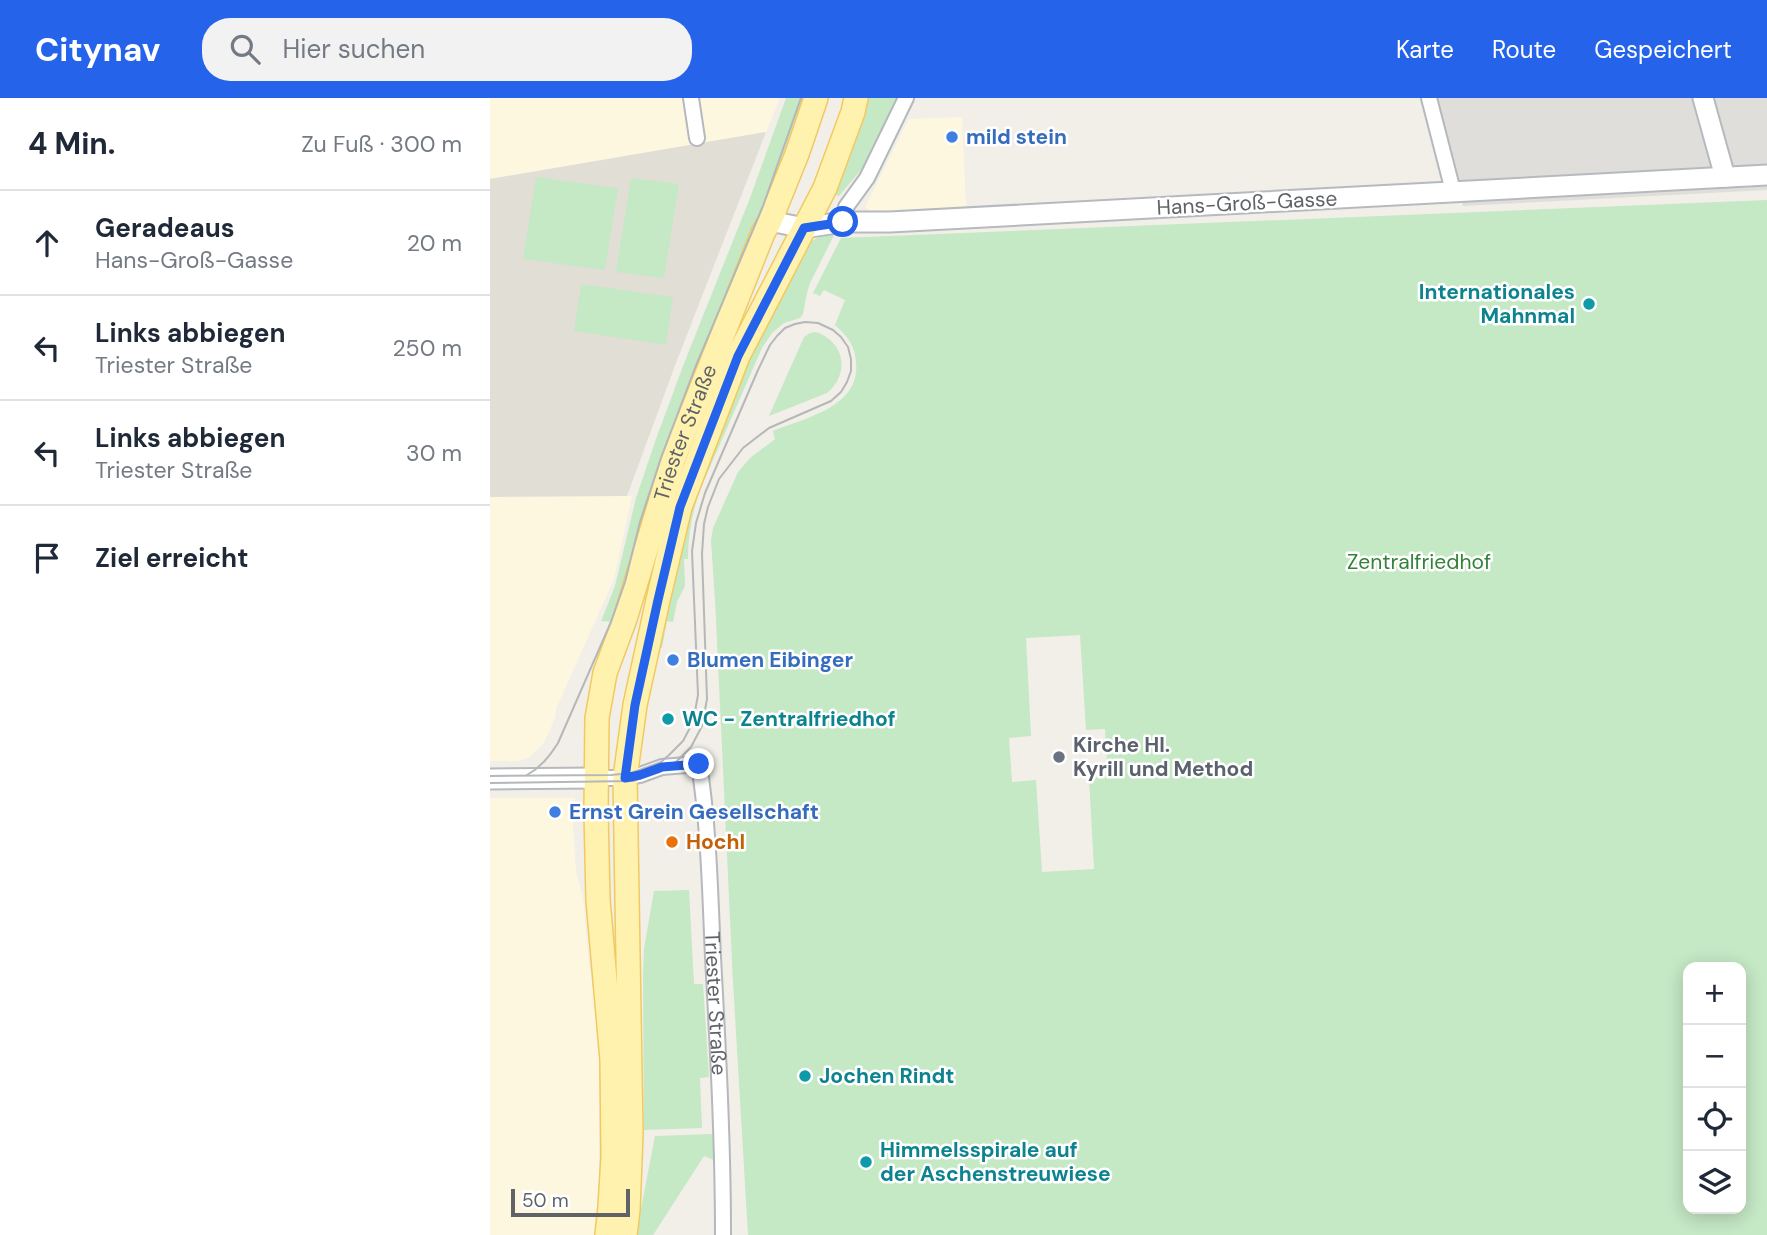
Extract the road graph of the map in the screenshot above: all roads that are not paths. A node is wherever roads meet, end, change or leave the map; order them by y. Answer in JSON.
{"nodes":[{"id":1,"x":691,"y":98,"type":"edge"},
{"id":2,"x":816,"y":98,"type":"edge"},
{"id":3,"x":856,"y":98,"type":"edge"},
{"id":4,"x":906,"y":98,"type":"edge"},
{"id":5,"x":1429,"y":98,"type":"edge"},
{"id":6,"x":1703,"y":98,"type":"edge"},
{"id":7,"x":696,"y":138,"type":"dead end"},
{"id":8,"x":1767,"y":175,"type":"edge"},
{"id":9,"x":1725,"y":177,"type":"junction"},
{"id":10,"x":1453,"y":191,"type":"junction"},
{"id":11,"x":770,"y":221,"type":"junction"},
{"id":12,"x":843,"y":222,"type":"junction"},
{"id":13,"x":804,"y":228,"type":"junction"},
{"id":14,"x":596,"y":778,"type":"junction"},
{"id":15,"x":625,"y":778,"type":"junction"},
{"id":16,"x":490,"y":779,"type":"edge"},
{"id":17,"x":607,"y":1235,"type":"edge"},
{"id":18,"x":625,"y":1235,"type":"edge"},
{"id":19,"x":723,"y":1235,"type":"edge"}],
"edges":[{"from":1,"to":7,"type":"street"},
{"from":2,"to":11,"type":"main road","name":"Triester Straße"},
{"from":3,"to":13,"type":"main road","name":"Triester Straße"},
{"from":4,"to":12,"type":"street"},
{"from":5,"to":10,"type":"street"},
{"from":6,"to":9,"type":"street"},
{"from":8,"to":9,"type":"street","name":"Hans-Groß-Gasse"},
{"from":9,"to":10,"type":"street","name":"Hans-Groß-Gasse"},
{"from":10,"to":12,"type":"street","name":"Hans-Groß-Gasse"},
{"from":11,"to":13,"type":"street","name":"Hans-Groß-Gasse"},
{"from":11,"to":14,"type":"main road","name":"Triester Straße"},
{"from":12,"to":13,"type":"street","name":"Hans-Groß-Gasse"},
{"from":13,"to":15,"type":"main road","name":"Triester Straße"},
{"from":14,"to":15,"type":"street","name":"Triester Straße"},
{"from":14,"to":16,"type":"street"},
{"from":14,"to":17,"type":"main road","name":"Triester Straße"},
{"from":15,"to":18,"type":"main road","name":"Triester Straße"},
{"from":15,"to":19,"type":"street","name":"Triester Straße"}]}
